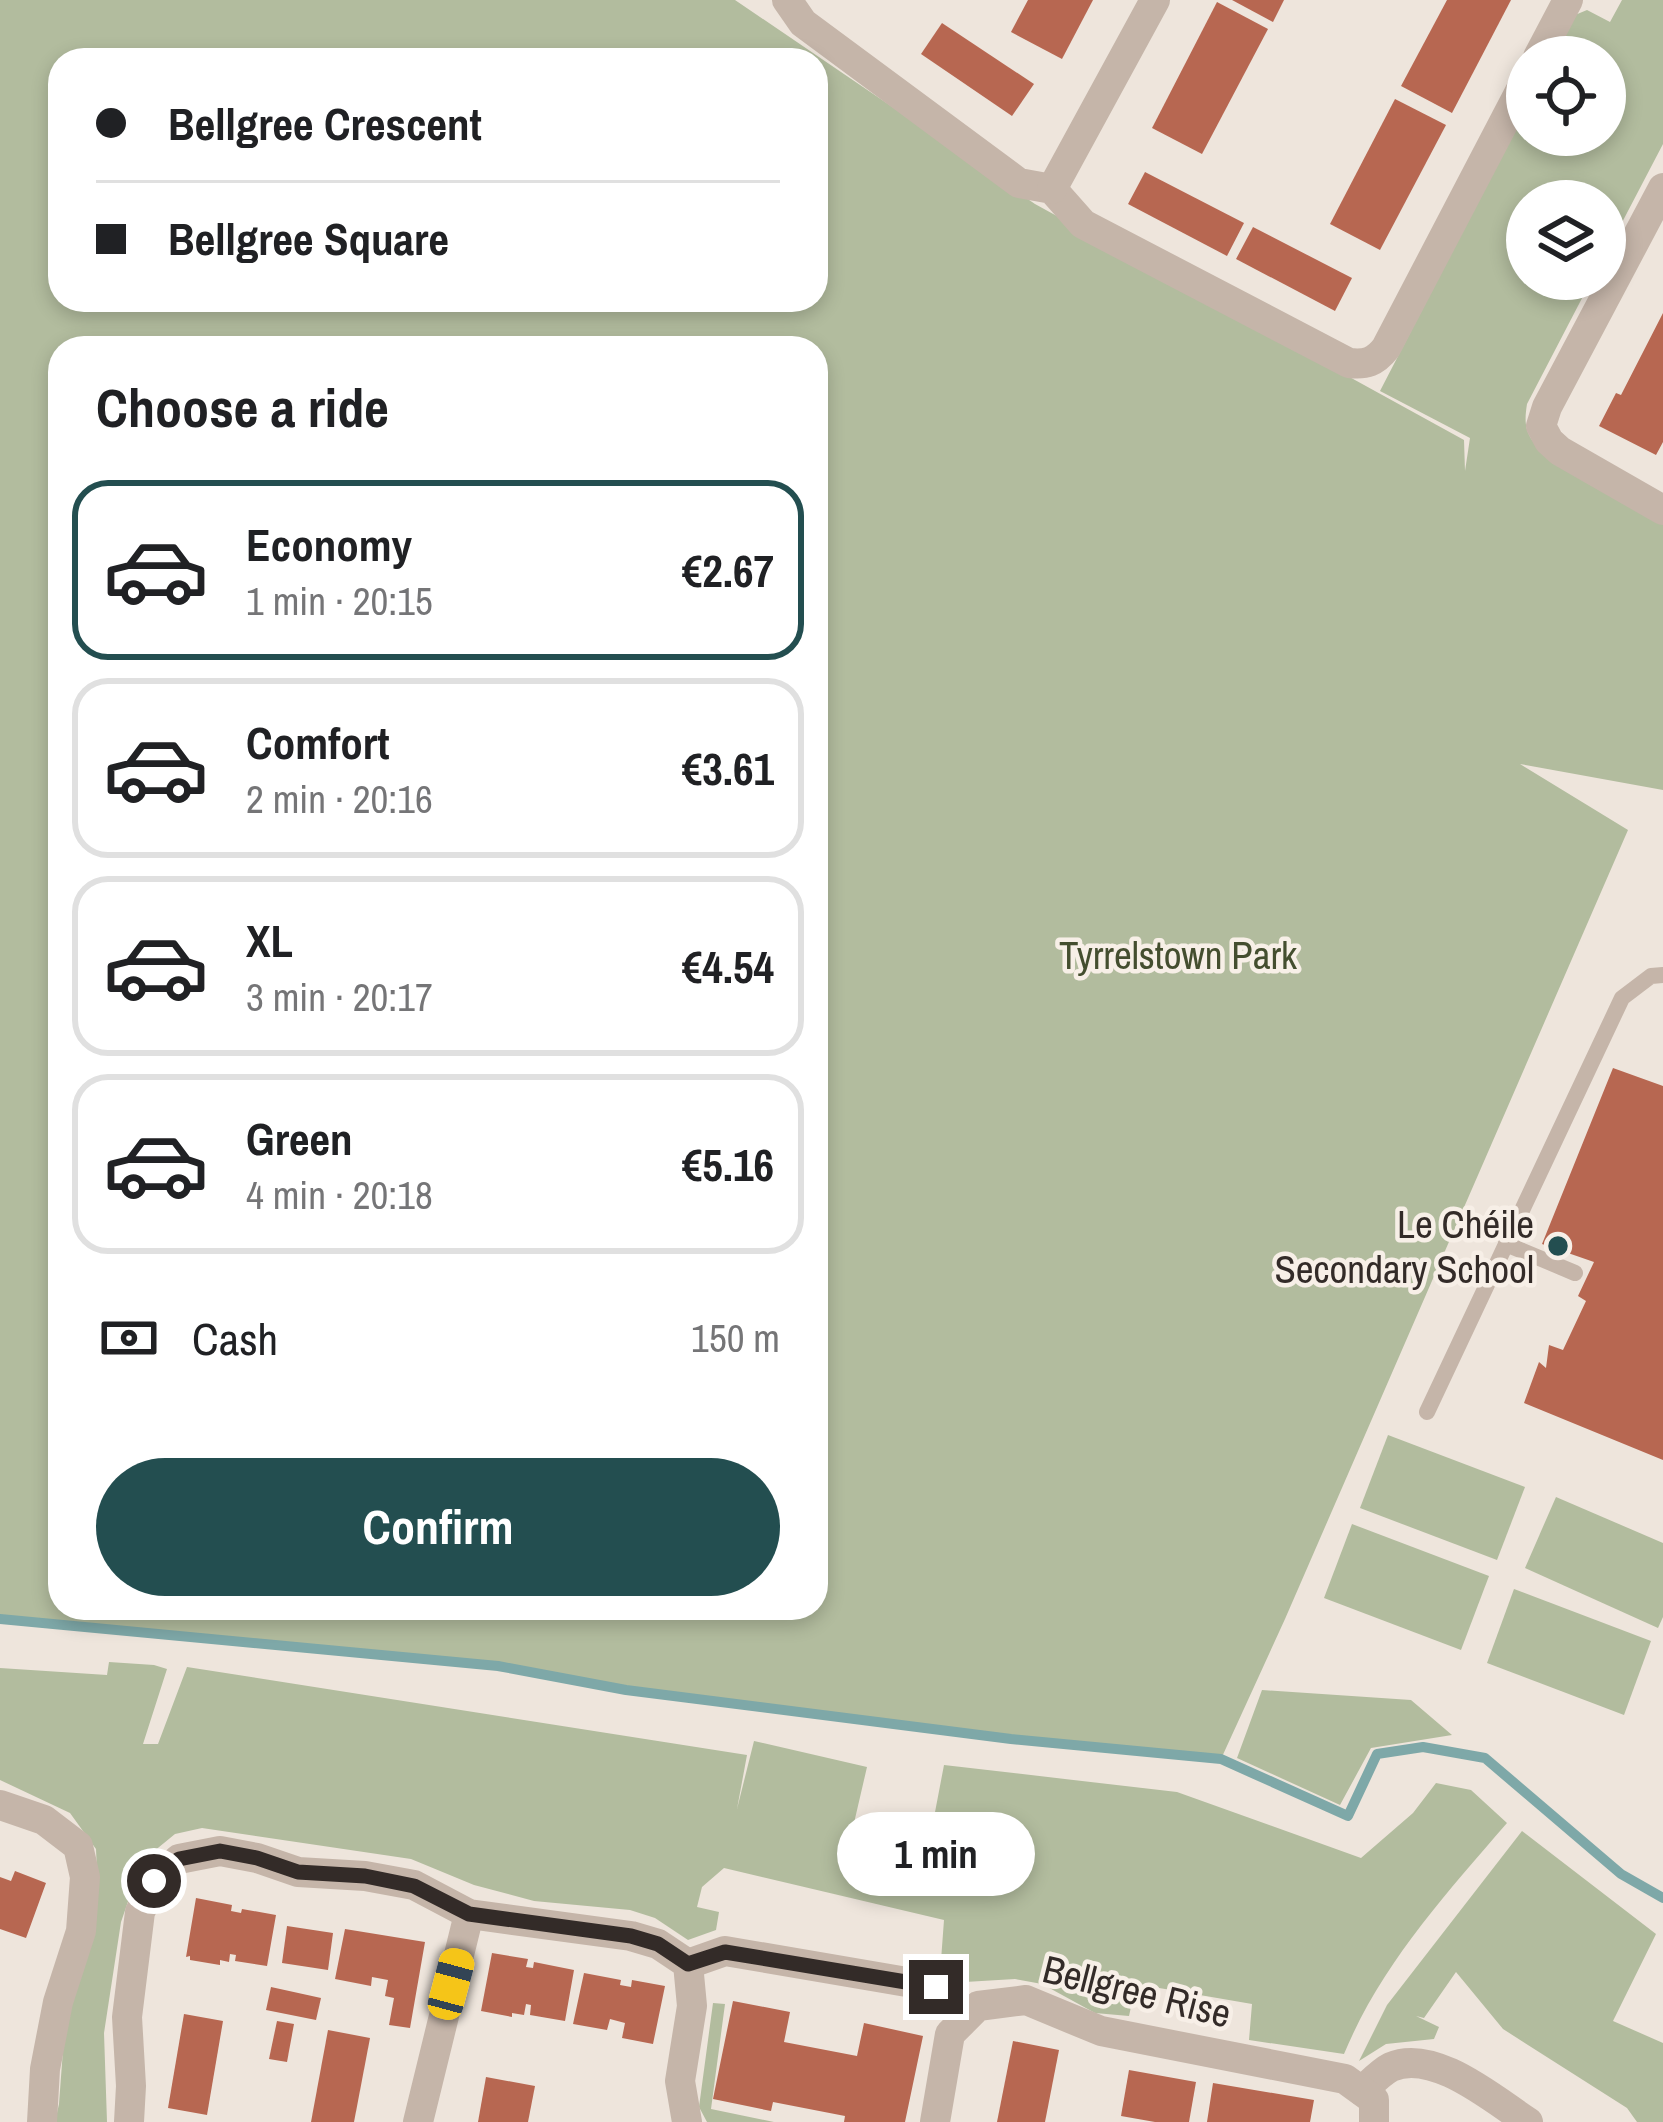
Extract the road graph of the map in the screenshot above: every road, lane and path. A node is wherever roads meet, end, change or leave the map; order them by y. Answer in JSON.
{"nodes":[{"id":1,"x":787,"y":0,"type":"edge"},
{"id":2,"x":1155,"y":0,"type":"edge"},
{"id":3,"x":1568,"y":0,"type":"edge"},
{"id":4,"x":1549,"y":36,"type":"edge"},
{"id":5,"x":1506,"y":118,"type":"edge"},
{"id":6,"x":1663,"y":188,"type":"edge"},
{"id":7,"x":1052,"y":189,"type":"junction"},
{"id":8,"x":1663,"y":510,"type":"edge"},
{"id":9,"x":1663,"y":975,"type":"edge"},
{"id":10,"x":1506,"y":1244,"type":"junction"},
{"id":11,"x":1575,"y":1273,"type":"dead end"},
{"id":12,"x":1426,"y":1412,"type":"dead end"},
{"id":13,"x":0,"y":1805,"type":"edge"},
{"id":14,"x":469,"y":1914,"type":"junction"},
{"id":15,"x":688,"y":1964,"type":"junction"},
{"id":16,"x":936,"y":1987,"type":"dead end"},
{"id":17,"x":1362,"y":2091,"type":"junction"},
{"id":18,"x":42,"y":2122,"type":"edge"},
{"id":19,"x":129,"y":2122,"type":"edge"},
{"id":20,"x":418,"y":2122,"type":"edge"},
{"id":21,"x":687,"y":2122,"type":"edge"},
{"id":22,"x":935,"y":2122,"type":"edge"},
{"id":23,"x":1374,"y":2122,"type":"edge"},
{"id":24,"x":1528,"y":2122,"type":"edge"}],
"edges":[{"from":1,"to":7,"type":"street"},
{"from":2,"to":7,"type":"street"},
{"from":3,"to":4,"type":"street"},
{"from":5,"to":7,"type":"street"},
{"from":6,"to":8,"type":"street"},
{"from":9,"to":10,"type":"lane"},
{"from":10,"to":11,"type":"lane"},
{"from":10,"to":12,"type":"lane"},
{"from":13,"to":18,"type":"street"},
{"from":14,"to":15,"type":"street"},
{"from":14,"to":19,"type":"street"},
{"from":14,"to":20,"type":"street"},
{"from":15,"to":16,"type":"street"},
{"from":15,"to":21,"type":"street"},
{"from":17,"to":22,"type":"street","name":"Bellgree Rise"},
{"from":17,"to":23,"type":"street"},
{"from":17,"to":24,"type":"street"}]}
